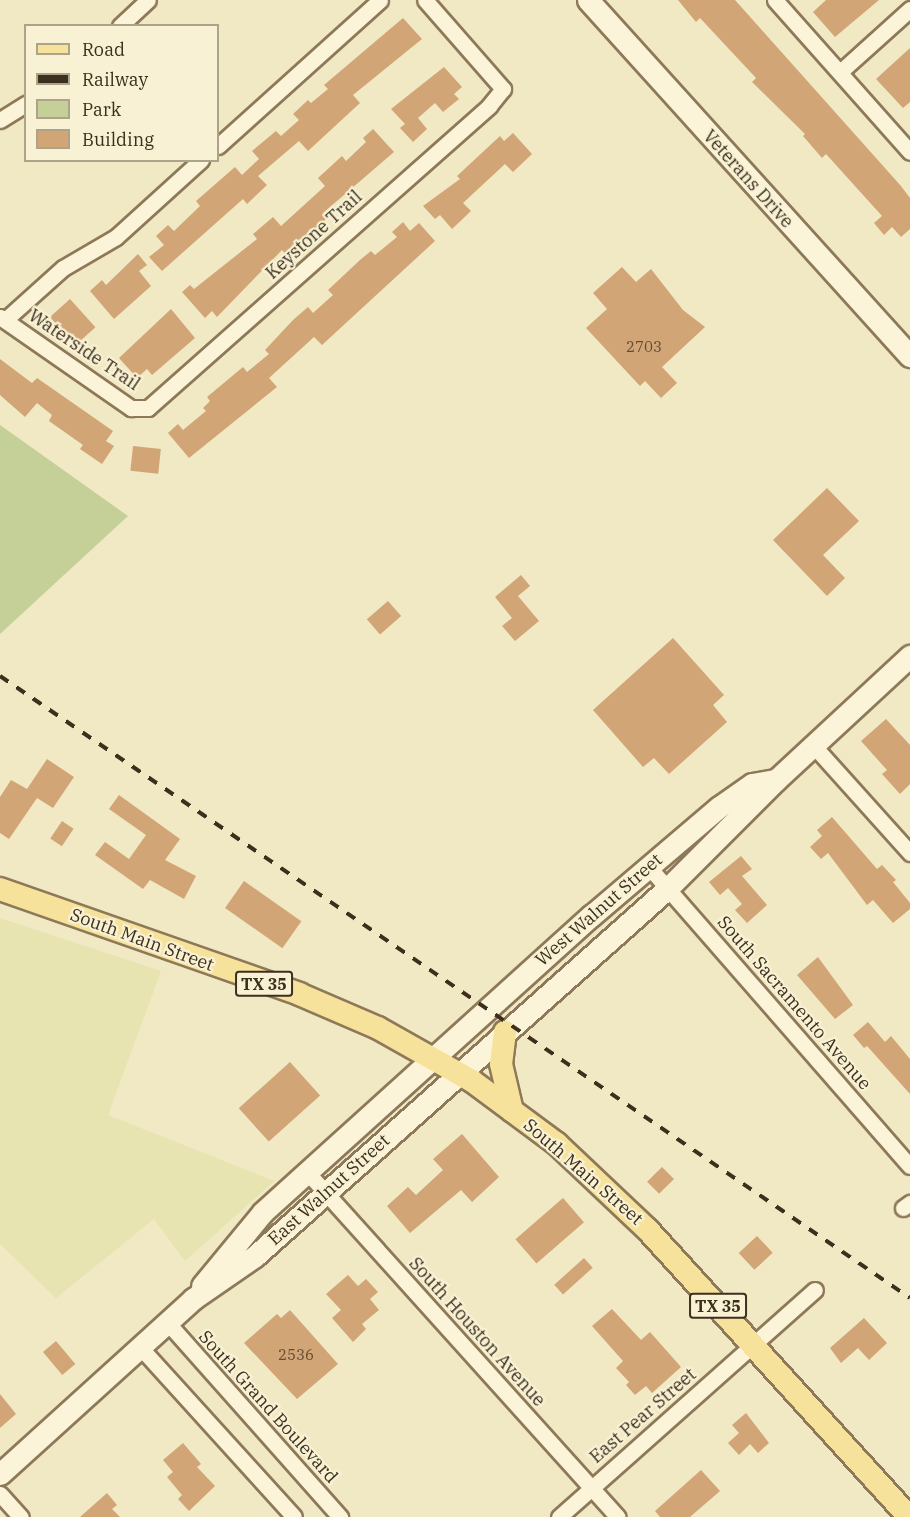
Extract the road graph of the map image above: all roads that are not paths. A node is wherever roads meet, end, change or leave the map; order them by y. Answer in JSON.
{"nodes":[{"id":1,"x":148,"y":0,"type":"edge"},
{"id":2,"x":380,"y":0,"type":"edge"},
{"id":3,"x":425,"y":0,"type":"edge"},
{"id":4,"x":588,"y":0,"type":"edge"},
{"id":5,"x":775,"y":0,"type":"edge"},
{"id":6,"x":910,"y":9,"type":"edge"},
{"id":7,"x":122,"y":24,"type":"edge"},
{"id":8,"x":840,"y":72,"type":"junction"},
{"id":9,"x":24,"y":105,"type":"edge"},
{"id":10,"x":0,"y":120,"type":"edge"},
{"id":11,"x":219,"y":145,"type":"edge"},
{"id":12,"x":910,"y":152,"type":"edge"},
{"id":13,"x":199,"y":162,"type":"edge"},
{"id":14,"x":2,"y":318,"type":"edge"},
{"id":15,"x":910,"y":356,"type":"edge"},
{"id":16,"x":148,"y":408,"type":"joint"},
{"id":17,"x":910,"y":656,"type":"edge"},
{"id":18,"x":814,"y":746,"type":"junction"},
{"id":19,"x":776,"y":780,"type":"junction"},
{"id":20,"x":910,"y":853,"type":"edge"},
{"id":21,"x":648,"y":866,"type":"junction"},
{"id":22,"x":668,"y":888,"type":"junction"},
{"id":23,"x":0,"y":889,"type":"edge"},
{"id":24,"x":505,"y":1032,"type":"junction"},
{"id":25,"x":431,"y":1059,"type":"junction"},
{"id":26,"x":458,"y":1074,"type":"junction"},
{"id":27,"x":512,"y":1111,"type":"junction"},
{"id":28,"x":910,"y":1166,"type":"edge"},
{"id":29,"x":307,"y":1172,"type":"junction"},
{"id":30,"x":326,"y":1193,"type":"junction"},
{"id":31,"x":815,"y":1290,"type":"dead end"},
{"id":32,"x":193,"y":1299,"type":"junction"},
{"id":33,"x":167,"y":1322,"type":"junction"},
{"id":34,"x":753,"y":1344,"type":"junction"},
{"id":35,"x":140,"y":1347,"type":"junction"},
{"id":36,"x":0,"y":1474,"type":"edge"},
{"id":37,"x":592,"y":1487,"type":"junction"},
{"id":38,"x":0,"y":1494,"type":"edge"},
{"id":39,"x":21,"y":1517,"type":"edge"},
{"id":40,"x":294,"y":1517,"type":"edge"},
{"id":41,"x":340,"y":1517,"type":"edge"},
{"id":42,"x":559,"y":1517,"type":"edge"},
{"id":43,"x":618,"y":1517,"type":"edge"},
{"id":44,"x":909,"y":1517,"type":"edge"}],
"edges":[{"from":1,"to":7,"type":"street"},
{"from":2,"to":11,"type":"street"},
{"from":3,"to":16,"type":"street","name":"Keystone Trail"},
{"from":4,"to":15,"type":"street","name":"Veterans Drive"},
{"from":5,"to":8,"type":"street"},
{"from":6,"to":8,"type":"street"},
{"from":8,"to":12,"type":"street"},
{"from":9,"to":10,"type":"street"},
{"from":13,"to":14,"type":"street"},
{"from":14,"to":16,"type":"street","name":"Waterside Trail"},
{"from":17,"to":18,"type":"street","name":"West Walnut Street"},
{"from":18,"to":19,"type":"street","name":"West Walnut Street"},
{"from":18,"to":20,"type":"street"},
{"from":19,"to":21,"type":"street","name":"West Walnut Street"},
{"from":19,"to":22,"type":"street","name":"West Walnut Street"},
{"from":21,"to":22,"type":"street","name":"South Sacramento Avenue"},
{"from":21,"to":25,"type":"street","name":"West Walnut Street"},
{"from":22,"to":24,"type":"street","name":"West Walnut Street"},
{"from":22,"to":28,"type":"street","name":"South Sacramento Avenue"},
{"from":23,"to":25,"type":"main road","name":"South Main Street","number":"TX 35"},
{"from":24,"to":26,"type":"street","name":"West Walnut Street"},
{"from":24,"to":27,"type":"main road"},
{"from":25,"to":26,"type":"main road","name":"South Main Street","number":"TX 35"},
{"from":25,"to":29,"type":"street","name":"East Walnut Street"},
{"from":26,"to":27,"type":"main road","name":"South Main Street","number":"TX 35"},
{"from":26,"to":30,"type":"street","name":"East Walnut Street"},
{"from":27,"to":34,"type":"main road","name":"South Main Street","number":"TX 35"},
{"from":29,"to":30,"type":"street","name":"South Houston Avenue"},
{"from":29,"to":32,"type":"street","name":"East Walnut Street"},
{"from":30,"to":32,"type":"street","name":"East Walnut Street"},
{"from":30,"to":37,"type":"street","name":"South Houston Avenue"},
{"from":31,"to":34,"type":"street","name":"East Pear Street"},
{"from":32,"to":33,"type":"street","name":"East Walnut Street"},
{"from":33,"to":35,"type":"street","name":"East Walnut Street"},
{"from":33,"to":41,"type":"street","name":"South Grand Boulevard"},
{"from":34,"to":37,"type":"street","name":"East Pear Street"},
{"from":34,"to":44,"type":"main road","name":"South Main Street","number":"TX 35"},
{"from":35,"to":36,"type":"street","name":"East Walnut Street"},
{"from":35,"to":40,"type":"street"},
{"from":37,"to":42,"type":"street","name":"East Pear Street"},
{"from":37,"to":43,"type":"street","name":"South Houston Avenue"},
{"from":38,"to":39,"type":"street"}]}
